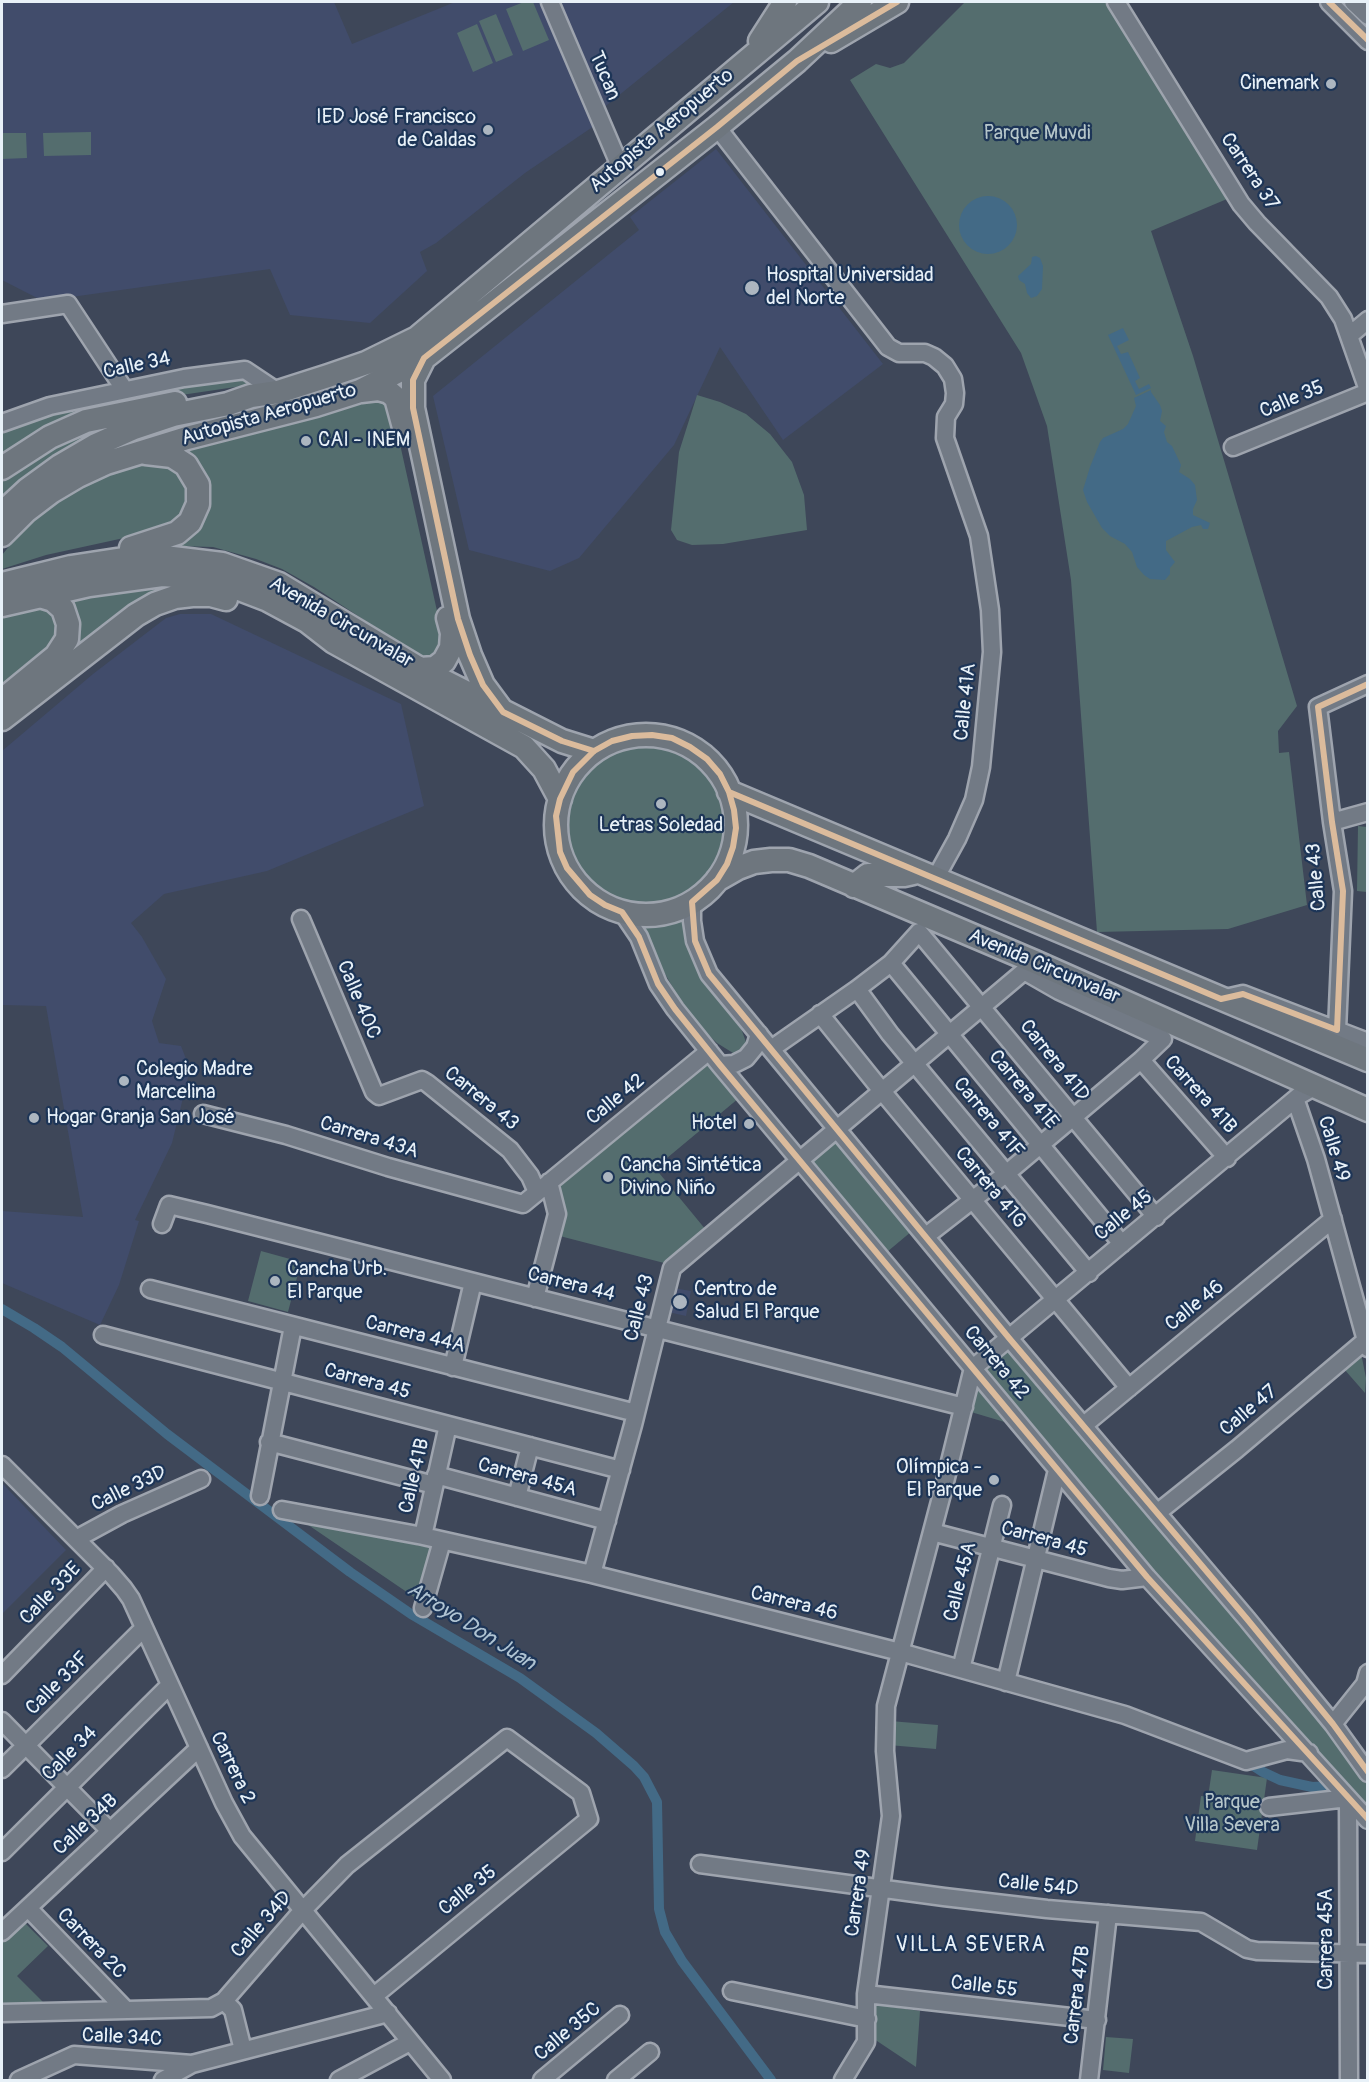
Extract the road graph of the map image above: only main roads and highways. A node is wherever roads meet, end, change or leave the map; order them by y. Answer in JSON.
{"nodes":[{"id":1,"x":785,"y":2,"type":"edge"},
{"id":2,"x":817,"y":2,"type":"edge"},
{"id":3,"x":860,"y":2,"type":"edge"},
{"id":4,"x":897,"y":2,"type":"edge"},
{"id":5,"x":752,"y":55,"type":"junction"},
{"id":6,"x":796,"y":61,"type":"junction"},
{"id":7,"x":424,"y":358,"type":"junction"},
{"id":8,"x":360,"y":391,"type":"junction"},
{"id":9,"x":251,"y":396,"type":"junction"},
{"id":10,"x":136,"y":453,"type":"junction"},
{"id":11,"x":2,"y":468,"type":"edge"},
{"id":12,"x":2,"y":513,"type":"edge"},
{"id":13,"x":2,"y":535,"type":"edge"},
{"id":14,"x":71,"y":567,"type":"junction"},
{"id":15,"x":2,"y":584,"type":"edge"},
{"id":16,"x":40,"y":596,"type":"junction"},
{"id":17,"x":2,"y":605,"type":"edge"},
{"id":18,"x":334,"y":642,"type":"junction"},
{"id":19,"x":420,"y":669,"type":"junction"},
{"id":20,"x":2,"y":701,"type":"edge"},
{"id":21,"x":503,"y":712,"type":"junction"},
{"id":22,"x":2,"y":719,"type":"edge"},
{"id":23,"x":594,"y":751,"type":"junction"},
{"id":24,"x":729,"y":792,"type":"junction"},
{"id":25,"x":560,"y":799,"type":"junction"},
{"id":26,"x":926,"y":875,"type":"junction"},
{"id":27,"x":717,"y":880,"type":"junction"},
{"id":28,"x":855,"y":886,"type":"junction"},
{"id":29,"x":1368,"y":1059,"type":"edge"},
{"id":30,"x":1368,"y":1110,"type":"edge"}],
"edges":[{"from":1,"to":5,"type":"highway"},
{"from":2,"to":5,"type":"highway","name":"Autopista Aeropuerto"},
{"from":3,"to":6,"type":"highway","name":"Autopista Aeropuerto"},
{"from":4,"to":6,"type":"highway"},
{"from":5,"to":9,"type":"highway","name":"Autopista Aeropuerto"},
{"from":6,"to":7,"type":"highway","name":"Autopista Aeropuerto"},
{"from":7,"to":8,"type":"highway","name":"Autopista Aeropuerto"},
{"from":7,"to":21,"type":"highway"},
{"from":8,"to":10,"type":"highway","name":"Autopista Aeropuerto"},
{"from":8,"to":19,"type":"highway"},
{"from":9,"to":11,"type":"highway"},
{"from":9,"to":12,"type":"highway","name":"Autopista Aeropuerto"},
{"from":10,"to":13,"type":"highway","name":"Autopista Aeropuerto"},
{"from":10,"to":14,"type":"highway"},
{"from":14,"to":15,"type":"highway","name":"Avenida Circunvalar"},
{"from":14,"to":19,"type":"highway","name":"Avenida Circunvalar"},
{"from":16,"to":17,"type":"highway","name":"Avenida Circunvalar"},
{"from":16,"to":18,"type":"highway","name":"Avenida Circunvalar"},
{"from":16,"to":20,"type":"highway"},
{"from":18,"to":22,"type":"highway"},
{"from":18,"to":25,"type":"highway","name":"Avenida Circunvalar"},
{"from":19,"to":21,"type":"highway","name":"Avenida Circunvalar"},
{"from":21,"to":23,"type":"highway","name":"Avenida Circunvalar"},
{"from":23,"to":24,"type":"highway"},
{"from":23,"to":25,"type":"highway"},
{"from":24,"to":26,"type":"highway","name":"Avenida Circunvalar"},
{"from":24,"to":27,"type":"highway"},
{"from":25,"to":27,"type":"highway"},
{"from":26,"to":28,"type":"highway"},
{"from":26,"to":29,"type":"highway","name":"Avenida Circunvalar"},
{"from":27,"to":28,"type":"highway","name":"Avenida Circunvalar"},
{"from":28,"to":30,"type":"highway","name":"Avenida Circunvalar"}]}
